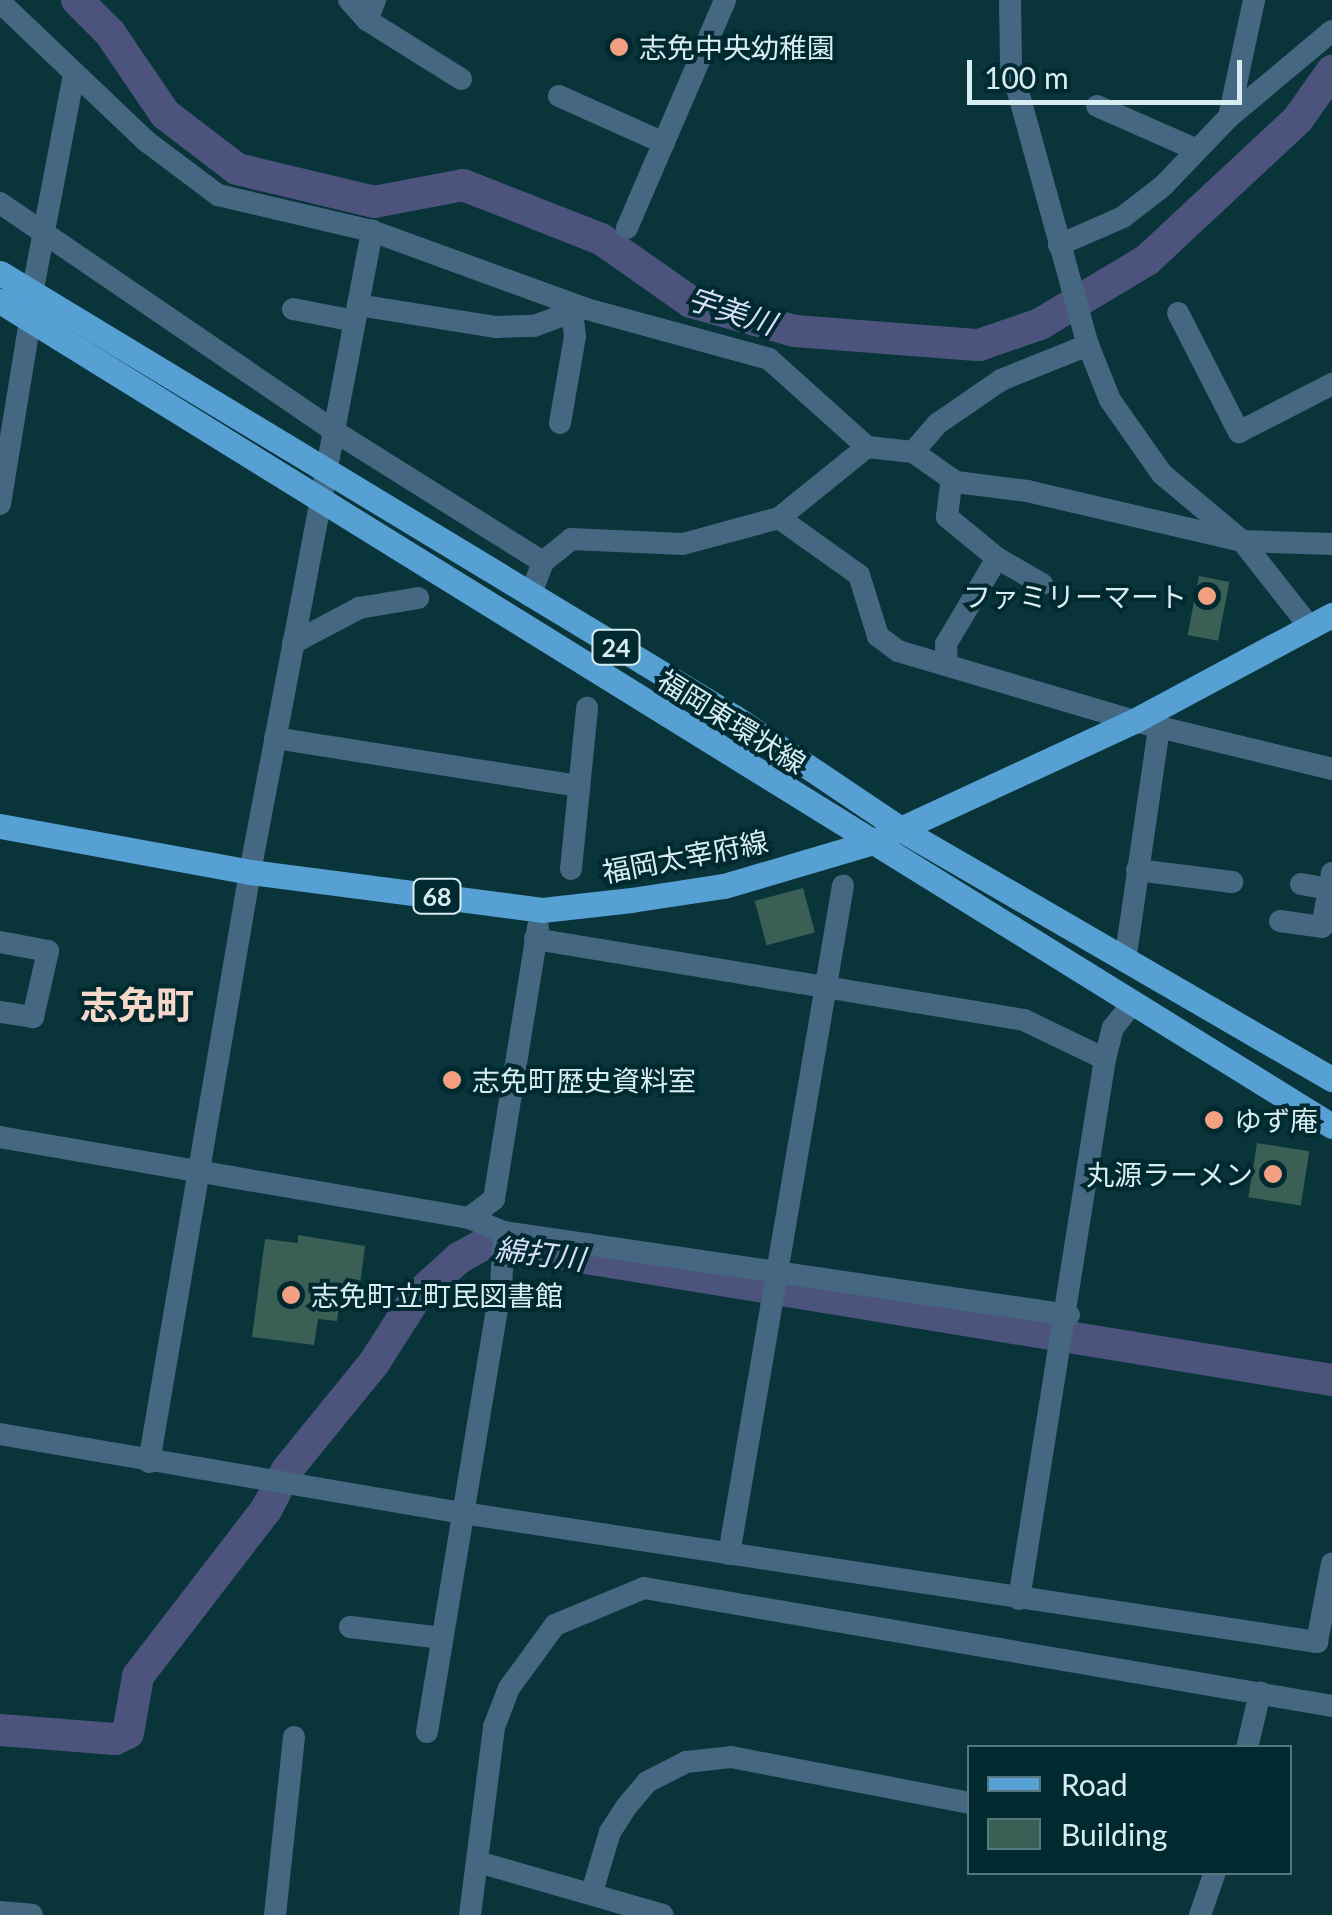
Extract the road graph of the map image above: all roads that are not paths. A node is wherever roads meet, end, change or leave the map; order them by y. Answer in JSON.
{"nodes":[{"id":1,"x":349,"y":0,"type":"edge"},
{"id":2,"x":725,"y":0,"type":"edge"},
{"id":3,"x":1010,"y":0,"type":"edge"},
{"id":4,"x":0,"y":2,"type":"edge"},
{"id":5,"x":1249,"y":2,"type":"edge"},
{"id":6,"x":371,"y":10,"type":"edge"},
{"id":7,"x":1332,"y":31,"type":"edge"},
{"id":8,"x":74,"y":74,"type":"junction"},
{"id":9,"x":460,"y":79,"type":"dead end"},
{"id":10,"x":559,"y":96,"type":"dead end"},
{"id":11,"x":1096,"y":106,"type":"dead end"},
{"id":12,"x":1229,"y":117,"type":"junction"},
{"id":13,"x":664,"y":143,"type":"junction"},
{"id":14,"x":1197,"y":150,"type":"junction"},
{"id":15,"x":0,"y":202,"type":"edge"},
{"id":16,"x":627,"y":228,"type":"dead end"},
{"id":17,"x":372,"y":231,"type":"junction"},
{"id":18,"x":42,"y":234,"type":"junction"},
{"id":19,"x":1062,"y":251,"type":"junction"},
{"id":20,"x":0,"y":273,"type":"edge"},
{"id":21,"x":32,"y":294,"type":"junction"},
{"id":22,"x":0,"y":301,"type":"edge"},
{"id":23,"x":293,"y":309,"type":"dead end"},
{"id":24,"x":578,"y":310,"type":"junction"},
{"id":25,"x":1178,"y":312,"type":"dead end"},
{"id":26,"x":356,"y":313,"type":"junction"},
{"id":27,"x":30,"y":321,"type":"junction"},
{"id":28,"x":1087,"y":341,"type":"junction"},
{"id":29,"x":1332,"y":384,"type":"edge"},
{"id":30,"x":560,"y":423,"type":"dead end"},
{"id":31,"x":334,"y":431,"type":"junction"},
{"id":32,"x":6,"y":441,"type":"edge"},
{"id":33,"x":867,"y":447,"type":"junction"},
{"id":34,"x":914,"y":452,"type":"junction"},
{"id":35,"x":326,"y":471,"type":"junction"},
{"id":36,"x":952,"y":480,"type":"junction"},
{"id":37,"x":321,"y":498,"type":"junction"},
{"id":38,"x":0,"y":504,"type":"edge"},
{"id":39,"x":779,"y":518,"type":"junction"},
{"id":40,"x":1242,"y":541,"type":"junction"},
{"id":41,"x":1332,"y":544,"type":"edge"},
{"id":42,"x":997,"y":558,"type":"junction"},
{"id":43,"x":543,"y":562,"type":"junction"},
{"id":44,"x":1042,"y":584,"type":"dead end"},
{"id":45,"x":530,"y":596,"type":"junction"},
{"id":46,"x":418,"y":598,"type":"dead end"},
{"id":47,"x":1326,"y":620,"type":"edge"},
{"id":48,"x":294,"y":643,"type":"junction"},
{"id":49,"x":947,"y":666,"type":"junction"},
{"id":50,"x":587,"y":708,"type":"dead end"},
{"id":51,"x":1147,"y":724,"type":"junction"},
{"id":52,"x":276,"y":738,"type":"junction"},
{"id":53,"x":1332,"y":770,"type":"edge"},
{"id":54,"x":579,"y":786,"type":"junction"},
{"id":55,"x":0,"y":826,"type":"edge"},
{"id":56,"x":902,"y":830,"type":"junction"},
{"id":57,"x":870,"y":844,"type":"junction"},
{"id":58,"x":571,"y":869,"type":"dead end"},
{"id":59,"x":1137,"y":870,"type":"junction"},
{"id":60,"x":250,"y":872,"type":"junction"},
{"id":61,"x":1331,"y":881,"type":"edge"},
{"id":62,"x":1232,"y":882,"type":"dead end"},
{"id":63,"x":1301,"y":884,"type":"dead end"},
{"id":64,"x":843,"y":886,"type":"dead end"},
{"id":65,"x":542,"y":910,"type":"junction"},
{"id":66,"x":1280,"y":921,"type":"dead end"},
{"id":67,"x":535,"y":939,"type":"junction"},
{"id":68,"x":0,"y":942,"type":"edge"},
{"id":69,"x":1125,"y":961,"type":"junction"},
{"id":70,"x":823,"y":982,"type":"junction"},
{"id":71,"x":1130,"y":1006,"type":"junction"},
{"id":72,"x":0,"y":1012,"type":"edge"},
{"id":73,"x":1105,"y":1059,"type":"junction"},
{"id":74,"x":1332,"y":1078,"type":"edge"},
{"id":75,"x":1332,"y":1126,"type":"edge"},
{"id":76,"x":0,"y":1137,"type":"edge"},
{"id":77,"x":200,"y":1172,"type":"junction"},
{"id":78,"x":469,"y":1218,"type":"junction"},
{"id":79,"x":504,"y":1232,"type":"junction"},
{"id":80,"x":775,"y":1273,"type":"junction"},
{"id":81,"x":1069,"y":1315,"type":"junction"},
{"id":82,"x":0,"y":1434,"type":"edge"},
{"id":83,"x":149,"y":1462,"type":"junction"},
{"id":84,"x":462,"y":1512,"type":"junction"},
{"id":85,"x":729,"y":1554,"type":"junction"},
{"id":86,"x":1332,"y":1563,"type":"edge"},
{"id":87,"x":1020,"y":1598,"type":"junction"},
{"id":88,"x":350,"y":1627,"type":"dead end"},
{"id":89,"x":442,"y":1638,"type":"junction"},
{"id":90,"x":1260,"y":1694,"type":"junction"},
{"id":91,"x":1332,"y":1706,"type":"edge"},
{"id":92,"x":427,"y":1732,"type":"dead end"},
{"id":93,"x":294,"y":1737,"type":"dead end"},
{"id":94,"x":1249,"y":1745,"type":"edge"},
{"id":95,"x":967,"y":1801,"type":"edge"},
{"id":96,"x":478,"y":1862,"type":"junction"},
{"id":97,"x":1214,"y":1875,"type":"edge"},
{"id":98,"x":592,"y":1892,"type":"junction"},
{"id":99,"x":0,"y":1912,"type":"edge"},
{"id":100,"x":32,"y":1915,"type":"edge"},
{"id":101,"x":276,"y":1915,"type":"edge"},
{"id":102,"x":470,"y":1915,"type":"edge"},
{"id":103,"x":663,"y":1915,"type":"edge"},
{"id":104,"x":1200,"y":1915,"type":"edge"}],
"edges":[{"from":1,"to":6,"type":"street"},
{"from":2,"to":13,"type":"street"},
{"from":3,"to":19,"type":"street"},
{"from":4,"to":8,"type":"street"},
{"from":5,"to":12,"type":"street"},
{"from":6,"to":9,"type":"street"},
{"from":7,"to":12,"type":"street"},
{"from":8,"to":17,"type":"street"},
{"from":8,"to":18,"type":"street"},
{"from":10,"to":13,"type":"street"},
{"from":11,"to":14,"type":"street"},
{"from":12,"to":14,"type":"street"},
{"from":13,"to":16,"type":"street"},
{"from":14,"to":19,"type":"street"},
{"from":15,"to":18,"type":"street"},
{"from":17,"to":24,"type":"street"},
{"from":17,"to":26,"type":"street"},
{"from":18,"to":21,"type":"street"},
{"from":18,"to":31,"type":"street"},
{"from":19,"to":28,"type":"street"},
{"from":20,"to":21,"type":"main road","name":"福岡東環状線","number":"24"},
{"from":21,"to":35,"type":"main road","name":"福岡東環状線","number":"24"},
{"from":22,"to":27,"type":"main road","name":"福岡東環状線","number":"24"},
{"from":23,"to":26,"type":"street"},
{"from":24,"to":26,"type":"street"},
{"from":24,"to":30,"type":"street"},
{"from":24,"to":33,"type":"street"},
{"from":25,"to":29,"type":"street"},
{"from":26,"to":31,"type":"street"},
{"from":27,"to":32,"type":"street"},
{"from":27,"to":37,"type":"main road","name":"福岡東環状線","number":"24"},
{"from":28,"to":34,"type":"street"},
{"from":28,"to":40,"type":"street"},
{"from":31,"to":35,"type":"street"},
{"from":31,"to":43,"type":"street"},
{"from":32,"to":38,"type":"street"},
{"from":33,"to":34,"type":"street"},
{"from":33,"to":39,"type":"street"},
{"from":34,"to":36,"type":"street"},
{"from":35,"to":37,"type":"street"},
{"from":35,"to":45,"type":"main road","name":"福岡東環状線","number":"24"},
{"from":36,"to":40,"type":"street"},
{"from":36,"to":42,"type":"street"},
{"from":37,"to":48,"type":"street"},
{"from":37,"to":57,"type":"main road","name":"福岡東環状線","number":"24"},
{"from":39,"to":43,"type":"street"},
{"from":39,"to":49,"type":"street"},
{"from":40,"to":41,"type":"street"},
{"from":40,"to":47,"type":"street"},
{"from":42,"to":44,"type":"street"},
{"from":42,"to":49,"type":"street"},
{"from":43,"to":45,"type":"street"},
{"from":45,"to":56,"type":"main road","name":"福岡東環状線","number":"24"},
{"from":46,"to":48,"type":"street"},
{"from":47,"to":51,"type":"main road","name":"福岡太宰府線","number":"68"},
{"from":48,"to":52,"type":"street"},
{"from":49,"to":51,"type":"street"},
{"from":50,"to":54,"type":"street"},
{"from":51,"to":53,"type":"street"},
{"from":51,"to":56,"type":"main road","name":"福岡太宰府線","number":"68"},
{"from":51,"to":59,"type":"street"},
{"from":52,"to":54,"type":"street"},
{"from":52,"to":60,"type":"street"},
{"from":54,"to":58,"type":"street"},
{"from":55,"to":60,"type":"main road","name":"福岡太宰府線","number":"68"},
{"from":56,"to":57,"type":"main road","name":"福岡太宰府線","number":"68"},
{"from":56,"to":69,"type":"main road","name":"福岡東環状線","number":"24"},
{"from":57,"to":65,"type":"main road","name":"福岡太宰府線","number":"68"},
{"from":57,"to":71,"type":"main road","name":"福岡東環状線","number":"24"},
{"from":59,"to":62,"type":"street"},
{"from":59,"to":69,"type":"street"},
{"from":60,"to":65,"type":"main road","name":"福岡太宰府線","number":"68"},
{"from":60,"to":77,"type":"street"},
{"from":61,"to":63,"type":"street"},
{"from":61,"to":66,"type":"street"},
{"from":64,"to":70,"type":"street"},
{"from":65,"to":67,"type":"street"},
{"from":67,"to":70,"type":"street"},
{"from":67,"to":78,"type":"street"},
{"from":68,"to":72,"type":"street"},
{"from":69,"to":74,"type":"main road","name":"福岡東環状線","number":"24"},
{"from":70,"to":73,"type":"street"},
{"from":70,"to":80,"type":"street"},
{"from":71,"to":73,"type":"street"},
{"from":71,"to":75,"type":"main road","name":"福岡東環状線","number":"24"},
{"from":73,"to":81,"type":"street"},
{"from":76,"to":77,"type":"street"},
{"from":77,"to":78,"type":"street"},
{"from":77,"to":83,"type":"street"},
{"from":78,"to":79,"type":"street"},
{"from":79,"to":80,"type":"street"},
{"from":79,"to":84,"type":"street"},
{"from":80,"to":81,"type":"street"},
{"from":80,"to":85,"type":"street"},
{"from":81,"to":87,"type":"street"},
{"from":82,"to":83,"type":"street"},
{"from":83,"to":84,"type":"street"},
{"from":84,"to":85,"type":"street"},
{"from":84,"to":89,"type":"street"},
{"from":85,"to":87,"type":"street"},
{"from":86,"to":87,"type":"street"},
{"from":88,"to":89,"type":"street"},
{"from":89,"to":92,"type":"street"},
{"from":90,"to":91,"type":"street"},
{"from":90,"to":94,"type":"street"},
{"from":90,"to":96,"type":"street"},
{"from":93,"to":101,"type":"street"},
{"from":95,"to":98,"type":"street"},
{"from":96,"to":98,"type":"street"},
{"from":96,"to":102,"type":"street"},
{"from":97,"to":104,"type":"street"},
{"from":98,"to":103,"type":"street"},
{"from":99,"to":100,"type":"street"}]}
